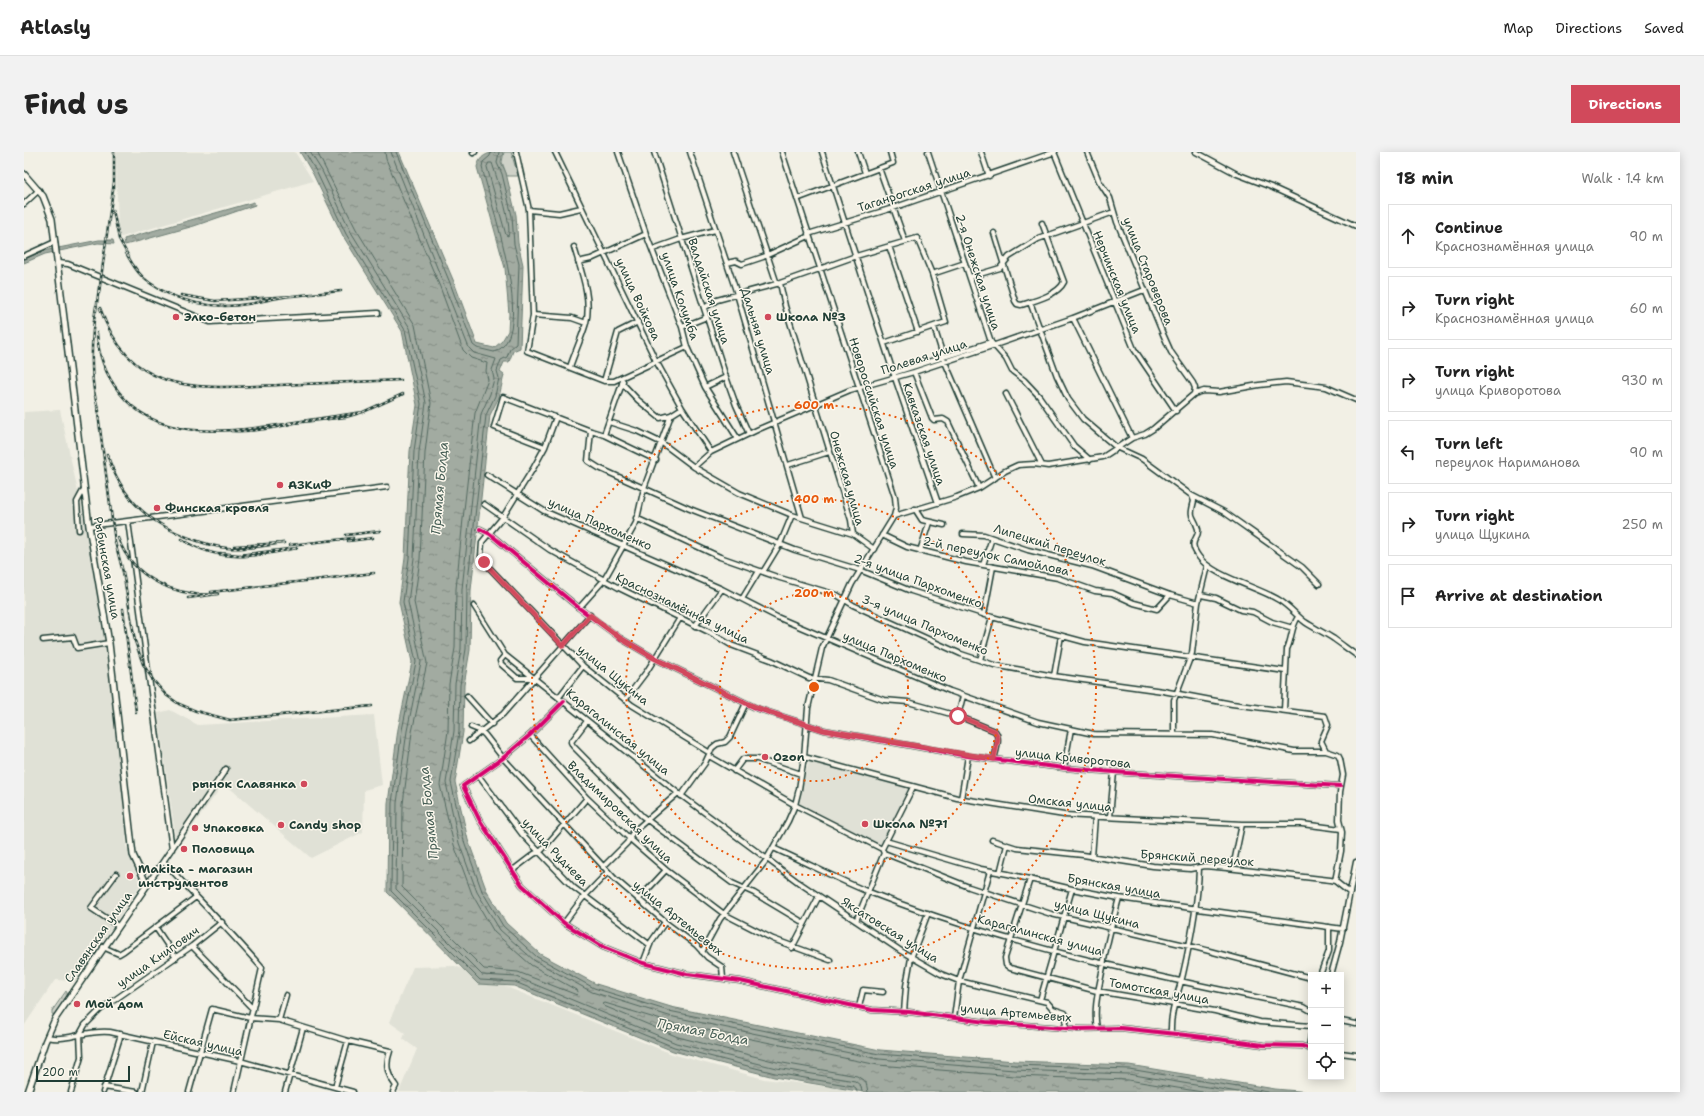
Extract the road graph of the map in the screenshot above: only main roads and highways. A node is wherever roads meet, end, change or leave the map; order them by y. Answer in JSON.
{"nodes":[{"id":1,"x":24,"y":174,"type":"edge"},
{"id":2,"x":147,"y":885,"type":"joint"},
{"id":3,"x":28,"y":1092,"type":"edge"}],
"edges":[{"from":1,"to":2,"type":"main road","name":"Рыбинская улица"},
{"from":2,"to":3,"type":"main road","name":"Славянская улица"}]}
